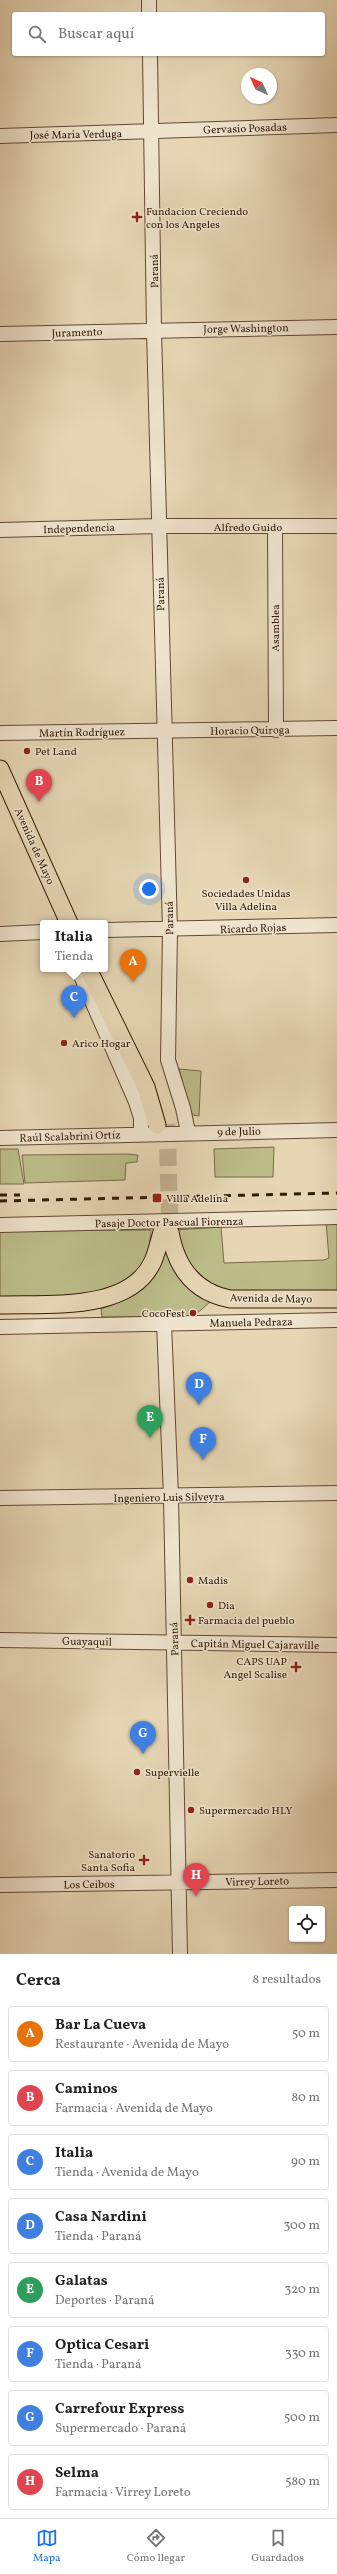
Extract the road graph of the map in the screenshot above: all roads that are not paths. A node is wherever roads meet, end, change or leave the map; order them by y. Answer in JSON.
{"nodes":[{"id":1,"x":149,"y":0,"type":"edge"},
{"id":2,"x":149,"y":12,"type":"edge"},
{"id":3,"x":150,"y":56,"type":"edge"},
{"id":4,"x":337,"y":125,"type":"edge"},
{"id":5,"x":152,"y":132,"type":"junction"},
{"id":6,"x":0,"y":136,"type":"edge"},
{"id":7,"x":337,"y":326,"type":"edge"},
{"id":8,"x":154,"y":330,"type":"junction"},
{"id":9,"x":0,"y":334,"type":"edge"},
{"id":10,"x":159,"y":526,"type":"junction"},
{"id":11,"x":337,"y":526,"type":"edge"},
{"id":12,"x":275,"y":527,"type":"junction"},
{"id":13,"x":0,"y":530,"type":"edge"},
{"id":14,"x":337,"y":728,"type":"edge"},
{"id":15,"x":163,"y":730,"type":"junction"},
{"id":16,"x":276,"y":730,"type":"junction"},
{"id":17,"x":0,"y":733,"type":"edge"},
{"id":18,"x":0,"y":769,"type":"edge"},
{"id":19,"x":68,"y":920,"type":"edge"},
{"id":20,"x":337,"y":925,"type":"edge"},
{"id":21,"x":108,"y":930,"type":"edge"},
{"id":22,"x":170,"y":931,"type":"junction"},
{"id":23,"x":40,"y":932,"type":"edge"},
{"id":24,"x":0,"y":934,"type":"edge"},
{"id":25,"x":79,"y":972,"type":"edge"},
{"id":26,"x":89,"y":972,"type":"edge"},
{"id":27,"x":100,"y":972,"type":"edge"},
{"id":28,"x":337,"y":1130,"type":"edge"},
{"id":29,"x":188,"y":1132,"type":"junction"},
{"id":30,"x":141,"y":1133,"type":"junction"},
{"id":31,"x":0,"y":1138,"type":"edge"},
{"id":32,"x":337,"y":1217,"type":"edge"},
{"id":33,"x":0,"y":1225,"type":"edge"},
{"id":34,"x":337,"y":1299,"type":"edge"},
{"id":35,"x":0,"y":1305,"type":"edge"},
{"id":36,"x":337,"y":1320,"type":"edge"},
{"id":37,"x":164,"y":1323,"type":"junction"},
{"id":38,"x":0,"y":1327,"type":"edge"},
{"id":39,"x":337,"y":1493,"type":"edge"},
{"id":40,"x":171,"y":1497,"type":"junction"},
{"id":41,"x":0,"y":1498,"type":"edge"},
{"id":42,"x":0,"y":1640,"type":"edge"},
{"id":43,"x":174,"y":1642,"type":"junction"},
{"id":44,"x":337,"y":1645,"type":"edge"},
{"id":45,"x":337,"y":1880,"type":"edge"},
{"id":46,"x":178,"y":1882,"type":"junction"},
{"id":47,"x":0,"y":1885,"type":"edge"},
{"id":48,"x":180,"y":1954,"type":"edge"}],
"edges":[{"from":1,"to":2,"type":"street"},
{"from":3,"to":5,"type":"street","name":"Paraná"},
{"from":4,"to":5,"type":"street","name":"Gervasio Posadas"},
{"from":5,"to":6,"type":"street","name":"José Maria Verduga"},
{"from":5,"to":8,"type":"street","name":"Paraná"},
{"from":7,"to":8,"type":"street","name":"Jorge Washington"},
{"from":8,"to":9,"type":"street","name":"Juramento"},
{"from":8,"to":10,"type":"street","name":"Paraná"},
{"from":10,"to":12,"type":"street","name":"Alfredo Guido"},
{"from":10,"to":13,"type":"street","name":"Independencia"},
{"from":10,"to":15,"type":"street","name":"Paraná"},
{"from":11,"to":12,"type":"street","name":"Alfredo Guido"},
{"from":12,"to":16,"type":"street","name":"Asamblea"},
{"from":14,"to":16,"type":"street","name":"Horacio Quiroga"},
{"from":15,"to":16,"type":"street","name":"Horacio Quiroga"},
{"from":15,"to":17,"type":"street","name":"Martín Rodríguez"},
{"from":15,"to":22,"type":"street","name":"Paraná"},
{"from":18,"to":19,"type":"main road","name":"Avenida de Mayo"},
{"from":20,"to":22,"type":"street","name":"Ricardo Rojas"},
{"from":21,"to":22,"type":"street","name":"Ricardo Rojas"},
{"from":22,"to":29,"type":"street","name":"Paraná"},
{"from":23,"to":24,"type":"street"},
{"from":25,"to":30,"type":"street"},
{"from":26,"to":27,"type":"main road"},
{"from":28,"to":29,"type":"street","name":"9 de Julio"},
{"from":29,"to":30,"type":"street","name":"9 de Julio"},
{"from":30,"to":31,"type":"street","name":"Raúl Scalabrini Ortíz"},
{"from":32,"to":33,"type":"street","name":"Pasaje Doctor Pascual Fiorenza"},
{"from":34,"to":35,"type":"main road","name":"Avenida de Mayo"},
{"from":36,"to":37,"type":"street","name":"Manuela Pedraza"},
{"from":37,"to":38,"type":"street","name":"Manuela Pedraza"},
{"from":37,"to":40,"type":"street","name":"Paraná"},
{"from":39,"to":40,"type":"street","name":"Ingeniero Luis Silveyra"},
{"from":40,"to":41,"type":"street","name":"Ingeniero Luis Silveyra"},
{"from":40,"to":43,"type":"street","name":"Paraná"},
{"from":42,"to":43,"type":"street","name":"Guayaquil"},
{"from":43,"to":44,"type":"street","name":"Capitán Miguel Cajaraville"},
{"from":43,"to":46,"type":"street","name":"Paraná"},
{"from":45,"to":46,"type":"street","name":"Virrey Loreto"},
{"from":46,"to":47,"type":"street","name":"Los Ceibos"},
{"from":46,"to":48,"type":"street","name":"Paraná"}]}
